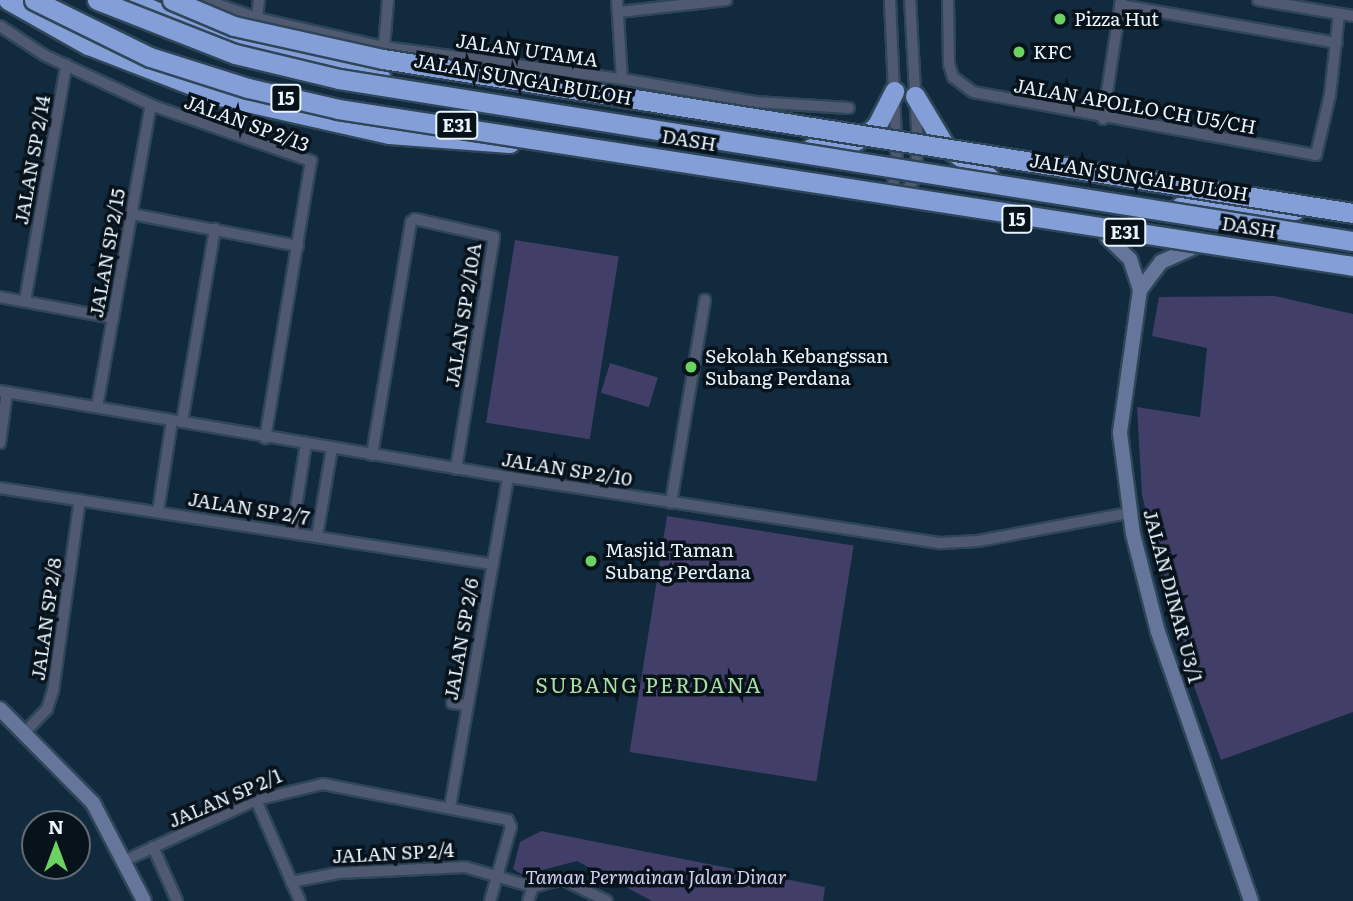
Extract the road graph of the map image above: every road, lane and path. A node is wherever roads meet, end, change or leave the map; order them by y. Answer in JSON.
{"nodes":[{"id":1,"x":8,"y":0,"type":"edge"},
{"id":2,"x":35,"y":0,"type":"edge"},
{"id":3,"x":97,"y":0,"type":"edge"},
{"id":4,"x":130,"y":0,"type":"edge"},
{"id":5,"x":172,"y":0,"type":"edge"},
{"id":6,"x":205,"y":0,"type":"edge"},
{"id":7,"x":259,"y":0,"type":"edge"},
{"id":8,"x":388,"y":0,"type":"edge"},
{"id":9,"x":617,"y":0,"type":"edge"},
{"id":10,"x":726,"y":0,"type":"edge"},
{"id":11,"x":890,"y":0,"type":"edge"},
{"id":12,"x":910,"y":0,"type":"edge"},
{"id":13,"x":948,"y":0,"type":"edge"},
{"id":14,"x":1258,"y":0,"type":"edge"},
{"id":15,"x":1120,"y":3,"type":"edge"},
{"id":16,"x":618,"y":12,"type":"junction"},
{"id":17,"x":1339,"y":14,"type":"junction"},
{"id":18,"x":1353,"y":16,"type":"edge"},
{"id":19,"x":257,"y":18,"type":"junction"},
{"id":20,"x":0,"y":26,"type":"edge"},
{"id":21,"x":1337,"y":43,"type":"junction"},
{"id":22,"x":384,"y":47,"type":"junction"},
{"id":23,"x":66,"y":65,"type":"junction"},
{"id":24,"x":622,"y":79,"type":"junction"},
{"id":25,"x":894,"y":91,"type":"junction"},
{"id":26,"x":915,"y":96,"type":"junction"},
{"id":27,"x":151,"y":105,"type":"junction"},
{"id":28,"x":849,"y":108,"type":"dead end"},
{"id":29,"x":1102,"y":118,"type":"junction"},
{"id":30,"x":551,"y":147,"type":"junction"},
{"id":31,"x":811,"y":148,"type":"junction"},
{"id":32,"x":897,"y":160,"type":"junction"},
{"id":33,"x":917,"y":165,"type":"junction"},
{"id":34,"x":989,"y":177,"type":"junction"},
{"id":35,"x":794,"y":188,"type":"junction"},
{"id":36,"x":898,"y":201,"type":"junction"},
{"id":37,"x":1181,"y":206,"type":"junction"},
{"id":38,"x":1353,"y":213,"type":"edge"},
{"id":39,"x":132,"y":214,"type":"junction"},
{"id":40,"x":215,"y":229,"type":"junction"},
{"id":41,"x":1353,"y":236,"type":"edge"},
{"id":42,"x":1107,"y":237,"type":"junction"},
{"id":43,"x":1135,"y":241,"type":"junction"},
{"id":44,"x":1353,"y":241,"type":"edge"},
{"id":45,"x":298,"y":246,"type":"junction"},
{"id":46,"x":1192,"y":248,"type":"junction"},
{"id":47,"x":1353,"y":266,"type":"edge"},
{"id":48,"x":1353,"y":273,"type":"edge"},
{"id":49,"x":1140,"y":290,"type":"junction"},
{"id":50,"x":0,"y":296,"type":"edge"},
{"id":51,"x":705,"y":300,"type":"dead end"},
{"id":52,"x":25,"y":301,"type":"junction"},
{"id":53,"x":113,"y":318,"type":"junction"},
{"id":54,"x":3,"y":391,"type":"edge"},
{"id":55,"x":97,"y":407,"type":"junction"},
{"id":56,"x":177,"y":421,"type":"junction"},
{"id":57,"x":265,"y":438,"type":"junction"},
{"id":58,"x":0,"y":443,"type":"edge"},
{"id":59,"x":306,"y":444,"type":"junction"},
{"id":60,"x":332,"y":449,"type":"junction"},
{"id":61,"x":372,"y":455,"type":"junction"},
{"id":62,"x":456,"y":469,"type":"junction"},
{"id":63,"x":508,"y":477,"type":"junction"},
{"id":64,"x":0,"y":488,"type":"edge"},
{"id":65,"x":80,"y":500,"type":"junction"},
{"id":66,"x":671,"y":503,"type":"junction"},
{"id":67,"x":158,"y":512,"type":"junction"},
{"id":68,"x":1129,"y":513,"type":"junction"},
{"id":69,"x":292,"y":533,"type":"junction"},
{"id":70,"x":317,"y":536,"type":"junction"},
{"id":71,"x":493,"y":564,"type":"junction"},
{"id":72,"x":452,"y":703,"type":"dead end"},
{"id":73,"x":467,"y":705,"type":"junction"},
{"id":74,"x":0,"y":709,"type":"edge"},
{"id":75,"x":24,"y":733,"type":"junction"},
{"id":76,"x":256,"y":800,"type":"junction"},
{"id":77,"x":450,"y":807,"type":"junction"},
{"id":78,"x":153,"y":847,"type":"junction"},
{"id":79,"x":126,"y":860,"type":"junction"},
{"id":80,"x":498,"y":873,"type":"junction"},
{"id":81,"x":291,"y":882,"type":"junction"},
{"id":82,"x":533,"y":887,"type":"junction"},
{"id":83,"x":144,"y":901,"type":"edge"},
{"id":84,"x":177,"y":901,"type":"edge"},
{"id":85,"x":300,"y":901,"type":"edge"},
{"id":86,"x":490,"y":901,"type":"edge"},
{"id":87,"x":527,"y":901,"type":"edge"},
{"id":88,"x":607,"y":901,"type":"edge"},
{"id":89,"x":1251,"y":901,"type":"edge"}],
"edges":[{"from":1,"to":30,"type":"highway"},
{"from":2,"to":30,"type":"highway","number":"15"},
{"from":2,"to":47,"type":"highway","name":"DASH","number":"E31","bridge":true},
{"from":3,"to":44,"type":"highway","name":"DASH","number":"E31","bridge":true},
{"from":4,"to":31,"type":"highway","name":"JALAN SUNGAI BULOH","number":"15"},
{"from":5,"to":38,"type":"highway","bridge":true},
{"from":6,"to":19,"type":"street","name":"JALAN UTAMA"},
{"from":7,"to":19,"type":"street"},
{"from":8,"to":22,"type":"street"},
{"from":9,"to":16,"type":"street"},
{"from":10,"to":16,"type":"street"},
{"from":11,"to":25,"type":"street"},
{"from":12,"to":26,"type":"street"},
{"from":13,"to":29,"type":"street","name":"JALAN APOLLO CH U5/CH"},
{"from":14,"to":17,"type":"street"},
{"from":15,"to":21,"type":"street"},
{"from":15,"to":29,"type":"street"},
{"from":16,"to":24,"type":"street"},
{"from":17,"to":18,"type":"street"},
{"from":17,"to":21,"type":"street"},
{"from":19,"to":22,"type":"street","name":"JALAN UTAMA"},
{"from":20,"to":23,"type":"street","name":"JALAN SP 2/13"},
{"from":21,"to":29,"type":"street","name":"JALAN APOLLO CH U5/CH"},
{"from":22,"to":24,"type":"street","name":"JALAN UTAMA"},
{"from":23,"to":27,"type":"street","name":"JALAN SP 2/13"},
{"from":23,"to":52,"type":"street","name":"JALAN SP 2/14"},
{"from":24,"to":28,"type":"street","name":"JALAN UTAMA"},
{"from":25,"to":31,"type":"highway"},
{"from":25,"to":32,"type":"street"},
{"from":26,"to":33,"type":"street"},
{"from":26,"to":34,"type":"highway"},
{"from":27,"to":39,"type":"street","name":"JALAN SP 2/15"},
{"from":27,"to":45,"type":"street","name":"JALAN SP 2/13"},
{"from":30,"to":35,"type":"highway","number":"15"},
{"from":31,"to":32,"type":"highway","name":"JALAN SUNGAI BULOH","number":"15"},
{"from":32,"to":33,"type":"highway","name":"JALAN SUNGAI BULOH","number":"15"},
{"from":32,"to":36,"type":"street"},
{"from":33,"to":34,"type":"highway","name":"JALAN SUNGAI BULOH","number":"15"},
{"from":33,"to":36,"type":"street"},
{"from":34,"to":37,"type":"highway","name":"JALAN SUNGAI BULOH","number":"15"},
{"from":35,"to":36,"type":"highway","number":"15"},
{"from":35,"to":42,"type":"highway","number":"15"},
{"from":36,"to":43,"type":"highway","number":"15"},
{"from":37,"to":38,"type":"highway"},
{"from":37,"to":41,"type":"highway","name":"JALAN SUNGAI BULOH","number":"15"},
{"from":39,"to":40,"type":"street"},
{"from":39,"to":53,"type":"street","name":"JALAN SP 2/15"},
{"from":40,"to":45,"type":"street"},
{"from":40,"to":56,"type":"street"},
{"from":42,"to":43,"type":"highway","number":"15"},
{"from":42,"to":49,"type":"street"},
{"from":43,"to":46,"type":"highway","number":"15"},
{"from":45,"to":57,"type":"street","name":"JALAN SP 2/13"},
{"from":46,"to":48,"type":"highway","number":"15"},
{"from":46,"to":49,"type":"street"},
{"from":49,"to":68,"type":"street","name":"JALAN DINAR U3/1"},
{"from":50,"to":52,"type":"street"},
{"from":51,"to":66,"type":"street"},
{"from":52,"to":53,"type":"street"},
{"from":53,"to":55,"type":"street","name":"JALAN SP 2/15"},
{"from":54,"to":55,"type":"street","name":"JALAN SP 2/10"},
{"from":54,"to":58,"type":"street"},
{"from":55,"to":56,"type":"street","name":"JALAN SP 2/10"},
{"from":56,"to":57,"type":"street","name":"JALAN SP 2/10"},
{"from":56,"to":67,"type":"street"},
{"from":57,"to":59,"type":"street","name":"JALAN SP 2/10"},
{"from":59,"to":60,"type":"street","name":"JALAN SP 2/10"},
{"from":59,"to":69,"type":"street"},
{"from":60,"to":61,"type":"street","name":"JALAN SP 2/10"},
{"from":60,"to":70,"type":"street"},
{"from":61,"to":62,"type":"street","name":"JALAN SP 2/10"},
{"from":61,"to":62,"type":"street","name":"JALAN SP 2/10A"},
{"from":62,"to":63,"type":"street","name":"JALAN SP 2/10"},
{"from":63,"to":66,"type":"street","name":"JALAN SP 2/10"},
{"from":63,"to":71,"type":"street","name":"JALAN SP 2/6"},
{"from":64,"to":65,"type":"street","name":"JALAN SP 2/7"},
{"from":65,"to":67,"type":"street","name":"JALAN SP 2/7"},
{"from":65,"to":75,"type":"street","name":"JALAN SP 2/8"},
{"from":66,"to":68,"type":"street","name":"JALAN SP 2/10"},
{"from":67,"to":69,"type":"street","name":"JALAN SP 2/7"},
{"from":68,"to":89,"type":"street","name":"JALAN DINAR U3/1"},
{"from":69,"to":70,"type":"street","name":"JALAN SP 2/7"},
{"from":70,"to":71,"type":"street","name":"JALAN SP 2/7"},
{"from":71,"to":73,"type":"street","name":"JALAN SP 2/6"},
{"from":72,"to":73,"type":"street"},
{"from":73,"to":77,"type":"street","name":"JALAN SP 2/6"},
{"from":74,"to":75,"type":"street"},
{"from":75,"to":79,"type":"street"},
{"from":76,"to":77,"type":"street","name":"JALAN SP 2/1"},
{"from":76,"to":78,"type":"street","name":"JALAN SP 2/1"},
{"from":76,"to":81,"type":"street"},
{"from":77,"to":80,"type":"street","name":"JALAN SP 2/1"},
{"from":78,"to":79,"type":"street","name":"JALAN SP 2/1"},
{"from":78,"to":84,"type":"street"},
{"from":79,"to":83,"type":"street"},
{"from":80,"to":81,"type":"street","name":"JALAN SP 2/4"},
{"from":80,"to":82,"type":"street","name":"JALAN SP 2/4"},
{"from":80,"to":86,"type":"street"},
{"from":81,"to":85,"type":"street"},
{"from":82,"to":87,"type":"street"},
{"from":82,"to":88,"type":"street"}]}
